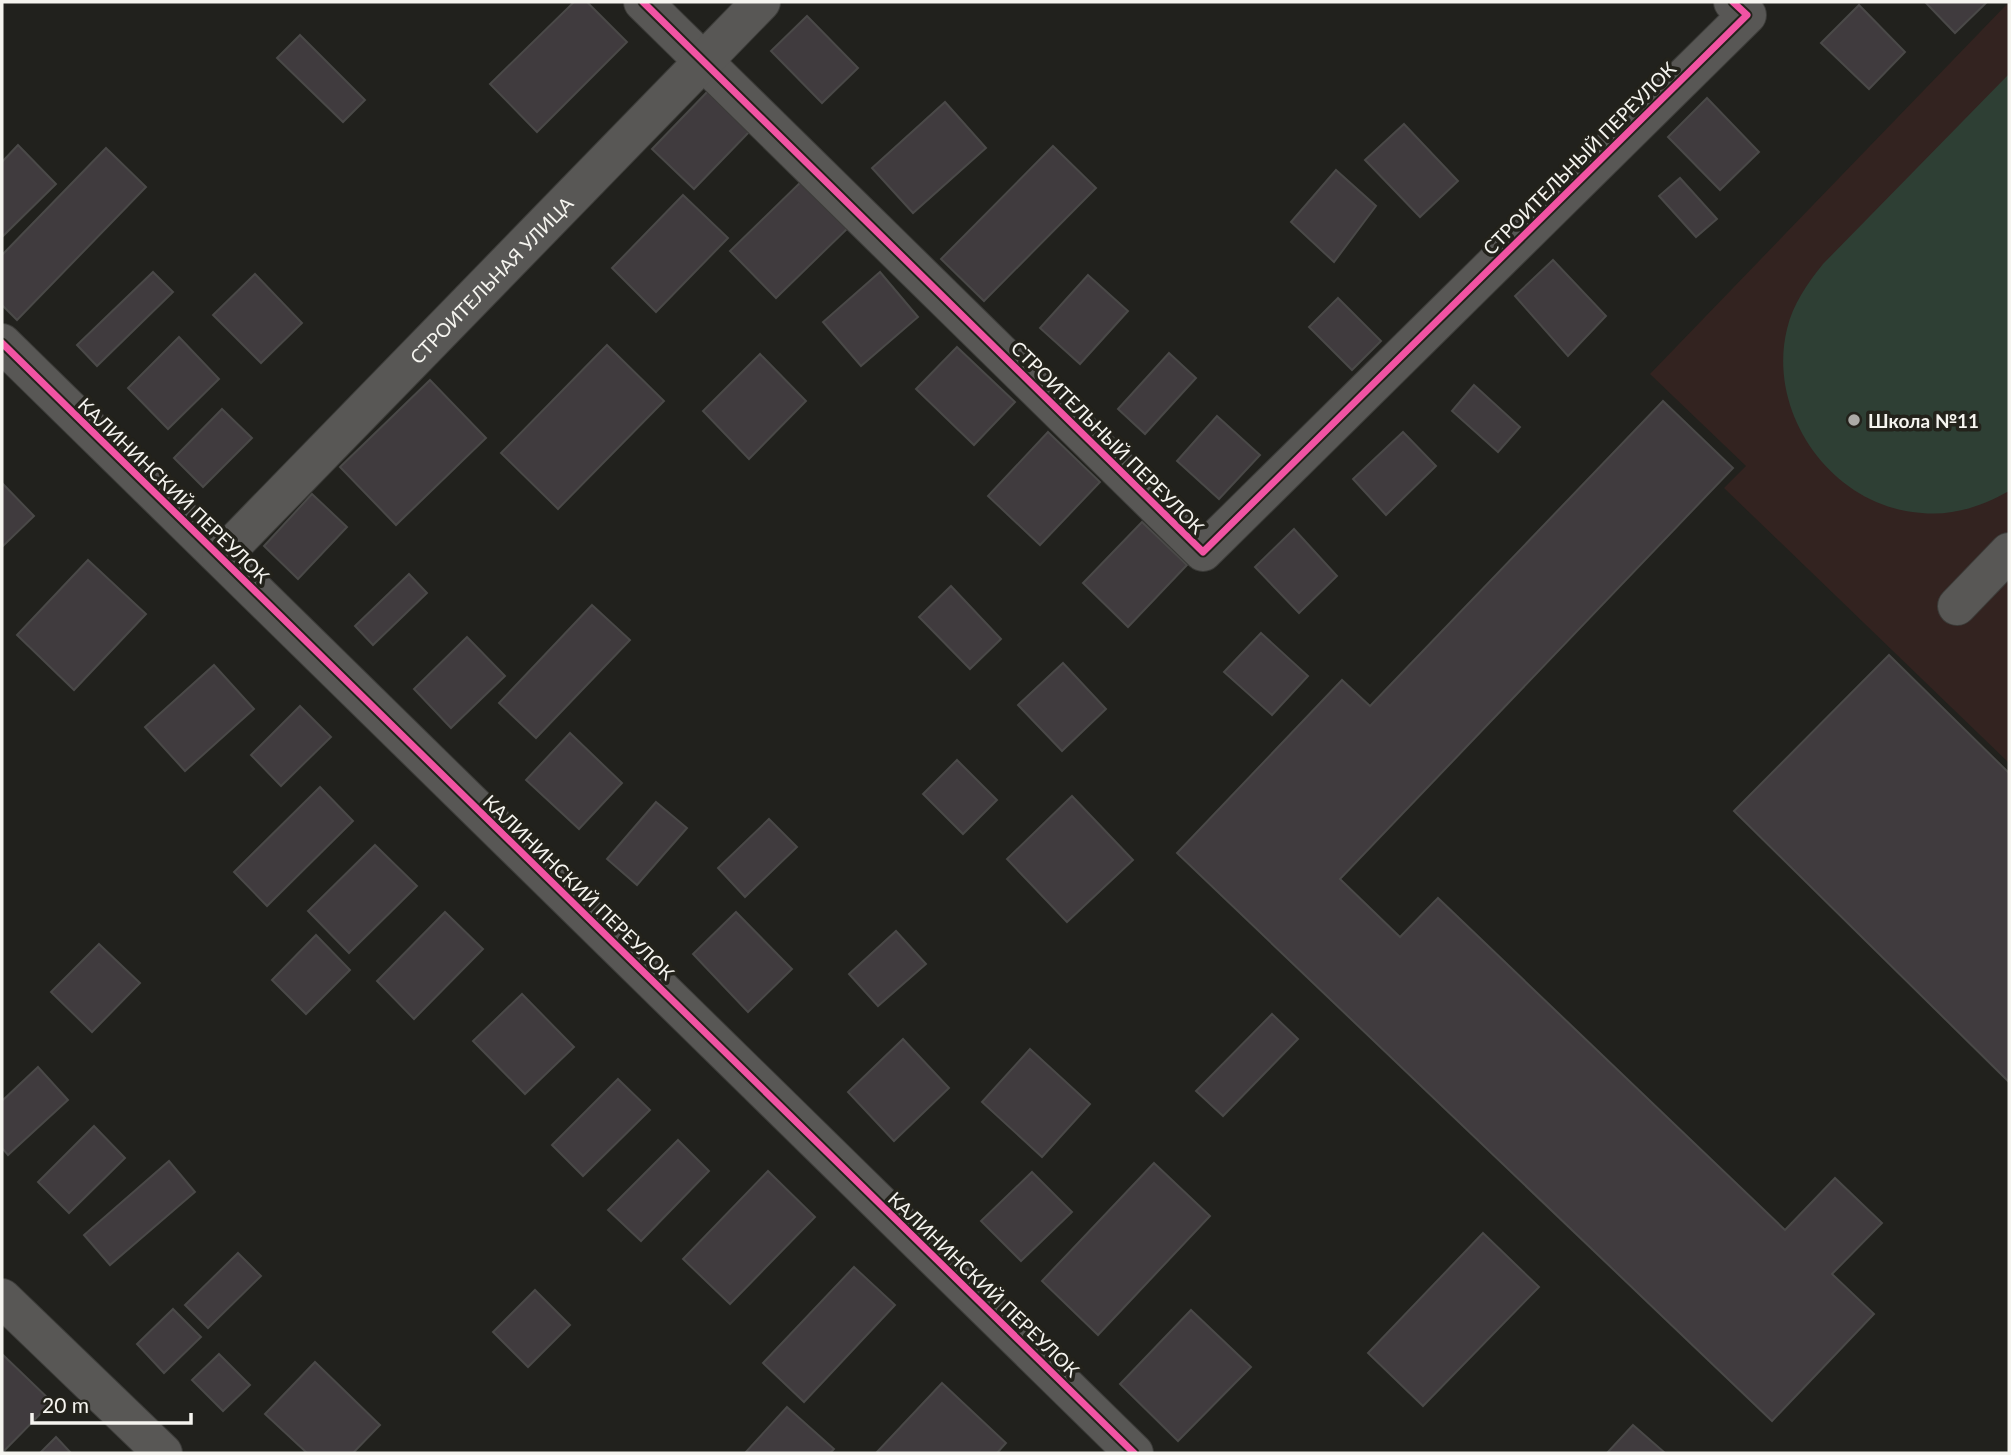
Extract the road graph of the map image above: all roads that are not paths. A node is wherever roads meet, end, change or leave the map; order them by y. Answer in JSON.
{"nodes":[{"id":1,"x":643,"y":2,"type":"edge"},
{"id":2,"x":761,"y":2,"type":"edge"},
{"id":3,"x":1733,"y":2,"type":"edge"},
{"id":4,"x":704,"y":62,"type":"junction"},
{"id":5,"x":2,"y":343,"type":"edge"},
{"id":6,"x":2009,"y":552,"type":"edge"},
{"id":7,"x":221,"y":557,"type":"junction"},
{"id":8,"x":1957,"y":606,"type":"dead end"},
{"id":9,"x":2,"y":1298,"type":"edge"},
{"id":10,"x":163,"y":1453,"type":"edge"},
{"id":11,"x":1134,"y":1453,"type":"edge"}],
"edges":[{"from":1,"to":4,"type":"street","name":"СТРОИТЕЛЬНЫЙ ПЕРЕУЛОК"},
{"from":2,"to":4,"type":"street","name":"СТРОИТЕЛЬНАЯ УЛИЦА"},
{"from":3,"to":4,"type":"street","name":"СТРОИТЕЛЬНЫЙ ПЕРЕУЛОК"},
{"from":4,"to":7,"type":"street","name":"СТРОИТЕЛЬНАЯ УЛИЦА"},
{"from":5,"to":7,"type":"street","name":"КАЛИНИНСКИЙ ПЕРЕУЛОК"},
{"from":6,"to":8,"type":"street"},
{"from":7,"to":11,"type":"street","name":"КАЛИНИНСКИЙ ПЕРЕУЛОК"},
{"from":9,"to":10,"type":"street"}]}
